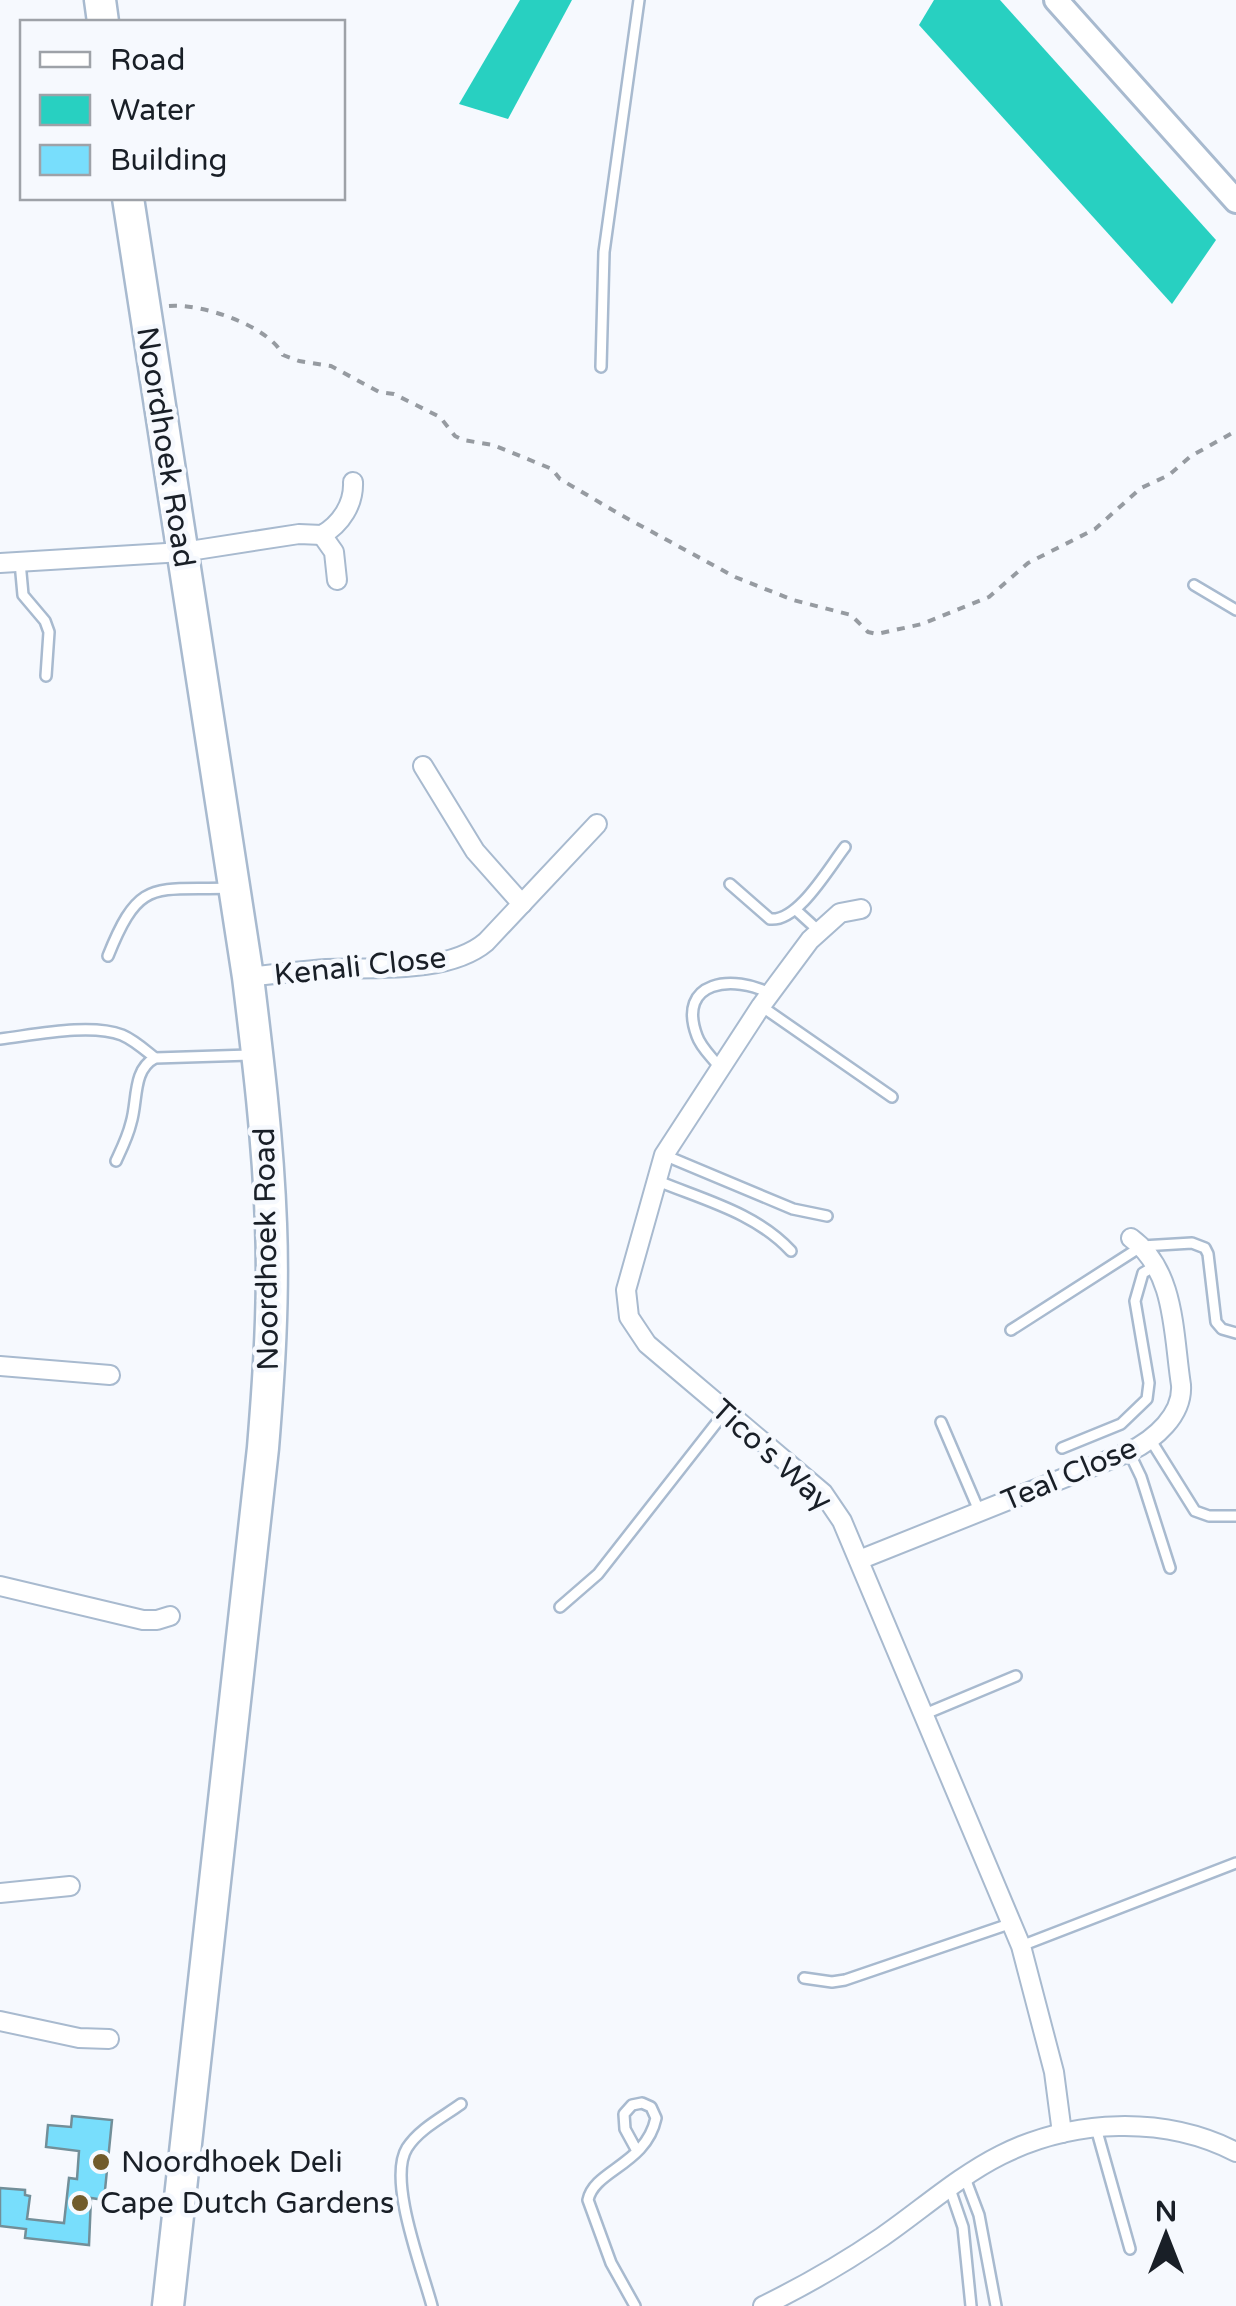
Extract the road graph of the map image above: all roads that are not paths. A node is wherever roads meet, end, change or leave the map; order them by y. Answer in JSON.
{"nodes":[{"id":1,"x":639,"y":0,"type":"edge"},
{"id":2,"x":1056,"y":0,"type":"edge"},
{"id":3,"x":128,"y":200,"type":"edge"},
{"id":4,"x":1236,"y":201,"type":"edge"},
{"id":5,"x":601,"y":367,"type":"dead end"},
{"id":6,"x":352,"y":482,"type":"dead end"},
{"id":7,"x":322,"y":535,"type":"junction"},
{"id":8,"x":183,"y":552,"type":"junction"},
{"id":9,"x":20,"y":562,"type":"junction"},
{"id":10,"x":0,"y":563,"type":"edge"},
{"id":11,"x":337,"y":580,"type":"dead end"},
{"id":12,"x":1194,"y":585,"type":"dead end"},
{"id":13,"x":1236,"y":610,"type":"edge"},
{"id":14,"x":46,"y":676,"type":"dead end"},
{"id":15,"x":423,"y":766,"type":"dead end"},
{"id":16,"x":597,"y":824,"type":"dead end"},
{"id":17,"x":845,"y":848,"type":"dead end"},
{"id":18,"x":730,"y":884,"type":"dead end"},
{"id":19,"x":234,"y":888,"type":"junction"},
{"id":20,"x":522,"y":904,"type":"junction"},
{"id":21,"x":861,"y":909,"type":"dead end"},
{"id":22,"x":796,"y":910,"type":"junction"},
{"id":23,"x":819,"y":931,"type":"junction"},
{"id":24,"x":108,"y":956,"type":"dead end"},
{"id":25,"x":248,"y":978,"type":"junction"},
{"id":26,"x":766,"y":1000,"type":"junction"},
{"id":27,"x":0,"y":1039,"type":"edge"},
{"id":28,"x":258,"y":1055,"type":"junction"},
{"id":29,"x":155,"y":1058,"type":"junction"},
{"id":30,"x":720,"y":1068,"type":"junction"},
{"id":31,"x":892,"y":1097,"type":"dead end"},
{"id":32,"x":664,"y":1156,"type":"junction"},
{"id":33,"x":116,"y":1161,"type":"dead end"},
{"id":34,"x":655,"y":1180,"type":"junction"},
{"id":35,"x":828,"y":1216,"type":"dead end"},
{"id":36,"x":1136,"y":1242,"type":"junction"},
{"id":37,"x":791,"y":1252,"type":"dead end"},
{"id":38,"x":1157,"y":1264,"type":"junction"},
{"id":39,"x":1011,"y":1330,"type":"dead end"},
{"id":40,"x":1236,"y":1333,"type":"edge"},
{"id":41,"x":0,"y":1366,"type":"edge"},
{"id":42,"x":110,"y":1375,"type":"dead end"},
{"id":43,"x":725,"y":1412,"type":"junction"},
{"id":44,"x":940,"y":1422,"type":"dead end"},
{"id":45,"x":1150,"y":1438,"type":"junction"},
{"id":46,"x":1062,"y":1448,"type":"dead end"},
{"id":47,"x":1129,"y":1452,"type":"junction"},
{"id":48,"x":980,"y":1512,"type":"junction"},
{"id":49,"x":1236,"y":1516,"type":"edge"},
{"id":50,"x":859,"y":1560,"type":"junction"},
{"id":51,"x":1170,"y":1568,"type":"dead end"},
{"id":52,"x":0,"y":1586,"type":"edge"},
{"id":53,"x":560,"y":1607,"type":"dead end"},
{"id":54,"x":170,"y":1616,"type":"dead end"},
{"id":55,"x":1016,"y":1676,"type":"dead end"},
{"id":56,"x":924,"y":1714,"type":"junction"},
{"id":57,"x":1236,"y":1863,"type":"edge"},
{"id":58,"x":70,"y":1886,"type":"dead end"},
{"id":59,"x":0,"y":1893,"type":"edge"},
{"id":60,"x":1012,"y":1923,"type":"junction"},
{"id":61,"x":1021,"y":1946,"type":"junction"},
{"id":62,"x":804,"y":1978,"type":"dead end"},
{"id":63,"x":0,"y":2022,"type":"edge"},
{"id":64,"x":109,"y":2039,"type":"dead end"},
{"id":65,"x":461,"y":2104,"type":"dead end"},
{"id":66,"x":1096,"y":2128,"type":"junction"},
{"id":67,"x":1062,"y":2133,"type":"junction"},
{"id":68,"x":636,"y":2151,"type":"junction"},
{"id":69,"x":1236,"y":2152,"type":"edge"},
{"id":70,"x":957,"y":2184,"type":"junction"},
{"id":71,"x":1130,"y":2250,"type":"dead end"},
{"id":72,"x":168,"y":2306,"type":"edge"},
{"id":73,"x":432,"y":2306,"type":"edge"},
{"id":74,"x":635,"y":2306,"type":"edge"},
{"id":75,"x":764,"y":2306,"type":"edge"},
{"id":76,"x":971,"y":2306,"type":"edge"},
{"id":77,"x":996,"y":2306,"type":"edge"}],
"edges":[{"from":1,"to":5,"type":"lane"},
{"from":2,"to":4,"type":"street"},
{"from":3,"to":8,"type":"main road","name":"Noordhoek Road"},
{"from":6,"to":7,"type":"street"},
{"from":7,"to":8,"type":"street"},
{"from":7,"to":11,"type":"street"},
{"from":8,"to":9,"type":"street"},
{"from":8,"to":19,"type":"main road","name":"Noordhoek Road"},
{"from":9,"to":10,"type":"street"},
{"from":9,"to":14,"type":"lane"},
{"from":12,"to":13,"type":"lane"},
{"from":15,"to":20,"type":"street"},
{"from":16,"to":20,"type":"street","name":"Kenali Close"},
{"from":17,"to":22,"type":"lane"},
{"from":18,"to":22,"type":"lane"},
{"from":19,"to":24,"type":"lane"},
{"from":19,"to":25,"type":"main road","name":"Noordhoek Road"},
{"from":20,"to":25,"type":"street","name":"Kenali Close"},
{"from":21,"to":23,"type":"street","name":"Tico's Way"},
{"from":22,"to":23,"type":"lane"},
{"from":23,"to":26,"type":"street","name":"Tico's Way"},
{"from":25,"to":28,"type":"main road","name":"Noordhoek Road"},
{"from":26,"to":30,"type":"street","name":"Tico's Way"},
{"from":26,"to":30,"type":"lane"},
{"from":26,"to":31,"type":"lane"},
{"from":27,"to":29,"type":"lane"},
{"from":28,"to":29,"type":"lane"},
{"from":28,"to":72,"type":"main road","name":"Noordhoek Road"},
{"from":29,"to":33,"type":"lane"},
{"from":30,"to":32,"type":"street","name":"Tico's Way"},
{"from":32,"to":34,"type":"street","name":"Tico's Way"},
{"from":32,"to":35,"type":"lane"},
{"from":34,"to":37,"type":"lane"},
{"from":34,"to":43,"type":"street","name":"Tico's Way"},
{"from":36,"to":38,"type":"street","name":"Teal Close"},
{"from":36,"to":39,"type":"lane"},
{"from":36,"to":40,"type":"lane"},
{"from":38,"to":45,"type":"street","name":"Teal Close"},
{"from":38,"to":46,"type":"lane"},
{"from":41,"to":42,"type":"street"},
{"from":43,"to":50,"type":"street","name":"Tico's Way"},
{"from":43,"to":53,"type":"lane"},
{"from":44,"to":48,"type":"lane"},
{"from":45,"to":47,"type":"street","name":"Teal Close"},
{"from":45,"to":49,"type":"lane"},
{"from":47,"to":48,"type":"street","name":"Teal Close"},
{"from":47,"to":51,"type":"lane"},
{"from":48,"to":50,"type":"street","name":"Teal Close"},
{"from":50,"to":56,"type":"street","name":"Tico's Way"},
{"from":52,"to":54,"type":"street"},
{"from":55,"to":56,"type":"lane"},
{"from":56,"to":60,"type":"street","name":"Tico's Way"},
{"from":57,"to":61,"type":"lane"},
{"from":58,"to":59,"type":"street"},
{"from":60,"to":61,"type":"street","name":"Tico's Way"},
{"from":60,"to":62,"type":"lane"},
{"from":61,"to":67,"type":"street","name":"Tico's Way"},
{"from":63,"to":64,"type":"street"},
{"from":65,"to":73,"type":"lane"},
{"from":66,"to":67,"type":"street"},
{"from":66,"to":69,"type":"street"},
{"from":66,"to":71,"type":"lane"},
{"from":67,"to":70,"type":"street"},
{"from":68,"to":68,"type":"lane"},
{"from":68,"to":74,"type":"lane"},
{"from":70,"to":75,"type":"street"},
{"from":70,"to":76,"type":"lane"},
{"from":70,"to":77,"type":"lane"}]}
